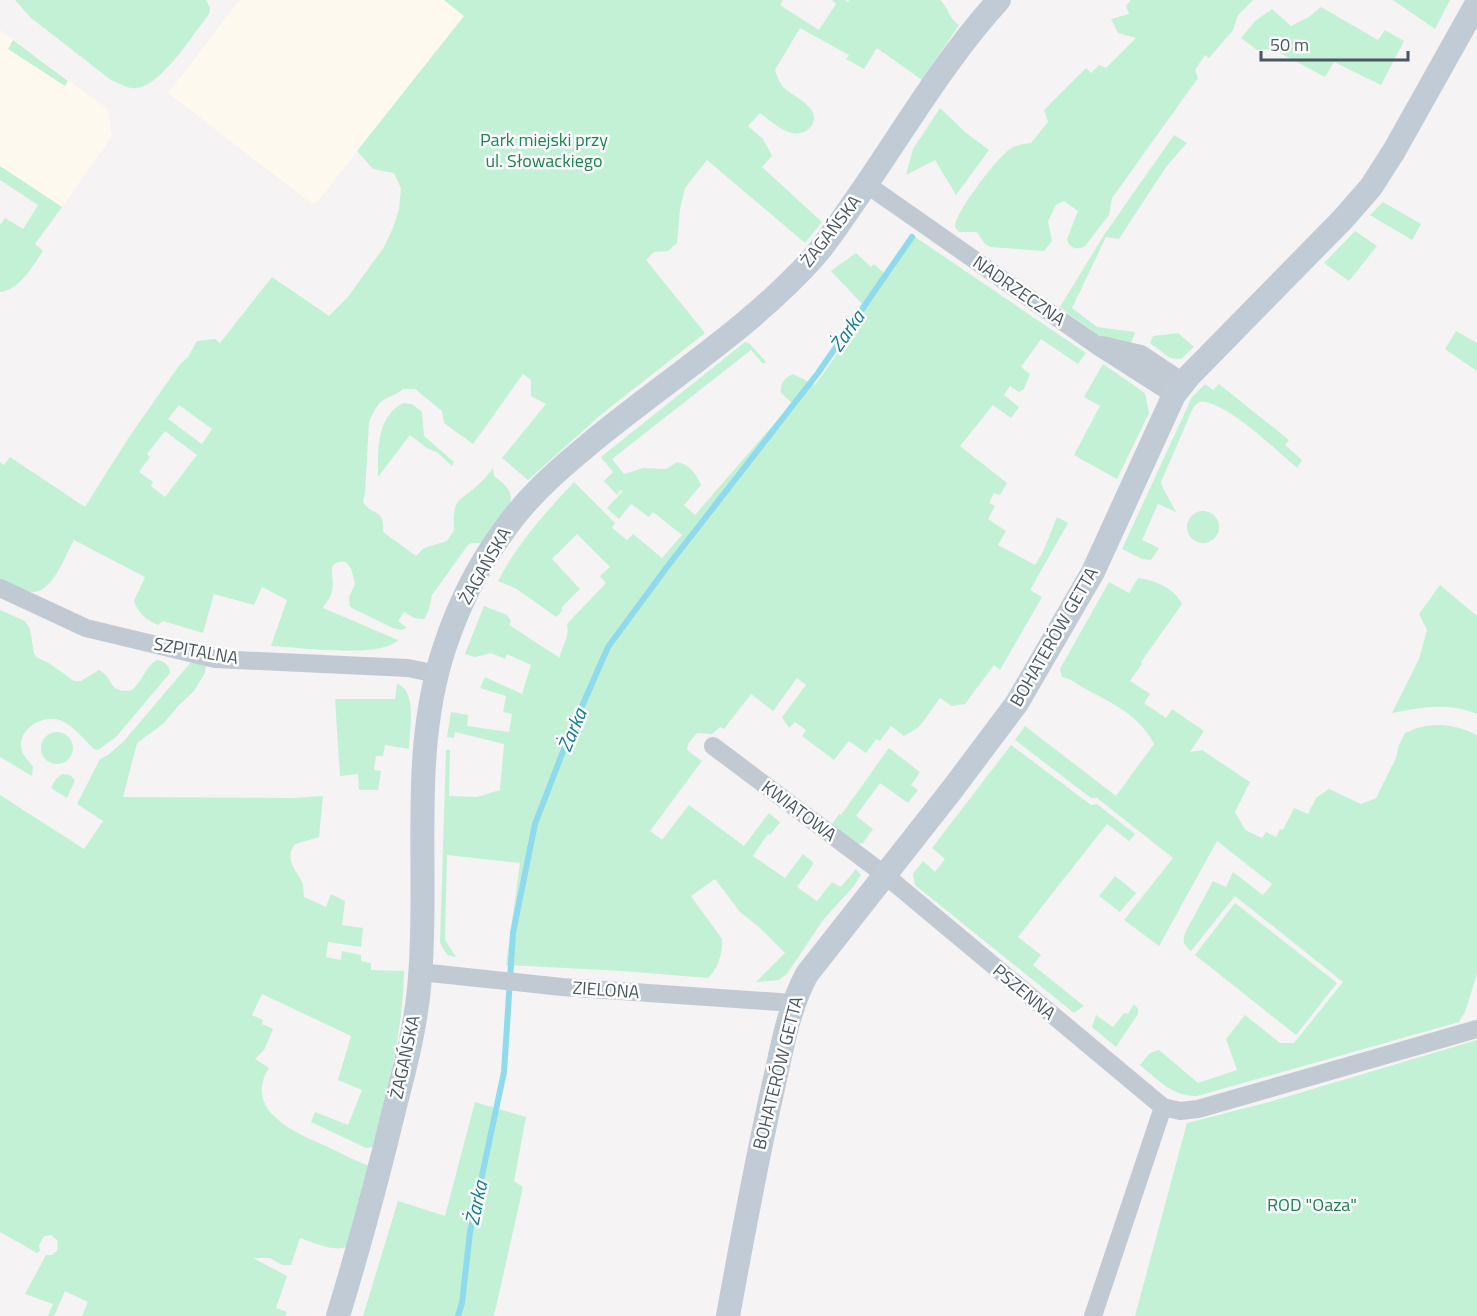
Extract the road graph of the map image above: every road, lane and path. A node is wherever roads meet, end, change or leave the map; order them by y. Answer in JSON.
{"nodes":[{"id":1,"x":999,"y":0,"type":"edge"},
{"id":2,"x":1477,"y":3,"type":"edge"},
{"id":3,"x":866,"y":184,"type":"junction"},
{"id":4,"x":1179,"y":388,"type":"junction"},
{"id":5,"x":0,"y":588,"type":"edge"},
{"id":6,"x":437,"y":674,"type":"junction"},
{"id":7,"x":713,"y":746,"type":"dead end"},
{"id":8,"x":885,"y":875,"type":"junction"},
{"id":9,"x":420,"y":972,"type":"junction"},
{"id":10,"x":793,"y":1003,"type":"junction"},
{"id":11,"x":1477,"y":1029,"type":"edge"},
{"id":12,"x":1164,"y":1107,"type":"junction"},
{"id":13,"x":338,"y":1316,"type":"edge"},
{"id":14,"x":728,"y":1316,"type":"edge"},
{"id":15,"x":1093,"y":1316,"type":"edge"}],
"edges":[{"from":1,"to":3,"type":"street","name":"ŻAGAŃSKA"},
{"from":2,"to":4,"type":"street","name":"BOHATERÓW GETTA"},
{"from":3,"to":4,"type":"street","name":"NADRZECZNA"},
{"from":3,"to":6,"type":"street","name":"ŻAGAŃSKA"},
{"from":4,"to":8,"type":"street","name":"BOHATERÓW GETTA"},
{"from":5,"to":6,"type":"street","name":"SZPITALNA"},
{"from":6,"to":9,"type":"street","name":"ŻAGAŃSKA"},
{"from":7,"to":8,"type":"street","name":"KWIATOWA"},
{"from":8,"to":10,"type":"street","name":"BOHATERÓW GETTA"},
{"from":8,"to":12,"type":"street","name":"PSZENNA"},
{"from":9,"to":10,"type":"street","name":"ZIELONA"},
{"from":9,"to":13,"type":"street","name":"ŻAGAŃSKA"},
{"from":10,"to":14,"type":"street","name":"BOHATERÓW GETTA"},
{"from":11,"to":12,"type":"street"},
{"from":12,"to":15,"type":"street"}]}
